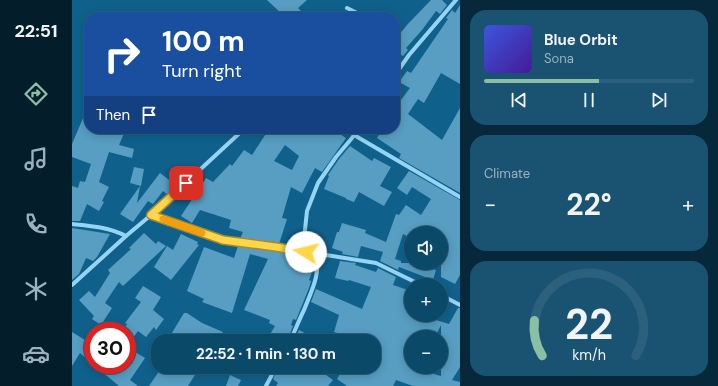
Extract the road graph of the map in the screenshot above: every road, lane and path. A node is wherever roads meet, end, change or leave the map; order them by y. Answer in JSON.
{"nodes":[{"id":1,"x":456,"y":0,"type":"edge"},
{"id":2,"x":347,"y":8,"type":"dead end"},
{"id":3,"x":355,"y":12,"type":"edge"},
{"id":4,"x":400,"y":68,"type":"edge"},
{"id":5,"x":239,"y":134,"type":"edge"},
{"id":6,"x":354,"y":135,"type":"joint"},
{"id":7,"x":460,"y":197,"type":"edge"},
{"id":8,"x":151,"y":215,"type":"junction"},
{"id":9,"x":72,"y":224,"type":"edge"},
{"id":10,"x":126,"y":236,"type":"junction"},
{"id":11,"x":306,"y":252,"type":"junction"},
{"id":12,"x":315,"y":253,"type":"junction"},
{"id":13,"x":407,"y":278,"type":"edge"},
{"id":14,"x":72,"y":285,"type":"edge"},
{"id":15,"x":448,"y":299,"type":"edge"},
{"id":16,"x":460,"y":305,"type":"edge"},
{"id":17,"x":293,"y":334,"type":"edge"},
{"id":18,"x":272,"y":374,"type":"edge"},
{"id":19,"x":266,"y":386,"type":"edge"}],
"edges":[{"from":1,"to":4,"type":"street"},
{"from":2,"to":3,"type":"street"},
{"from":5,"to":8,"type":"street"},
{"from":6,"to":7,"type":"street"},
{"from":6,"to":11,"type":"street"},
{"from":8,"to":10,"type":"street"},
{"from":8,"to":11,"type":"street"},
{"from":9,"to":10,"type":"street"},
{"from":10,"to":14,"type":"street"},
{"from":11,"to":12,"type":"street"},
{"from":12,"to":13,"type":"street"},
{"from":12,"to":17,"type":"street"},
{"from":15,"to":16,"type":"street"},
{"from":18,"to":19,"type":"street"}]}
